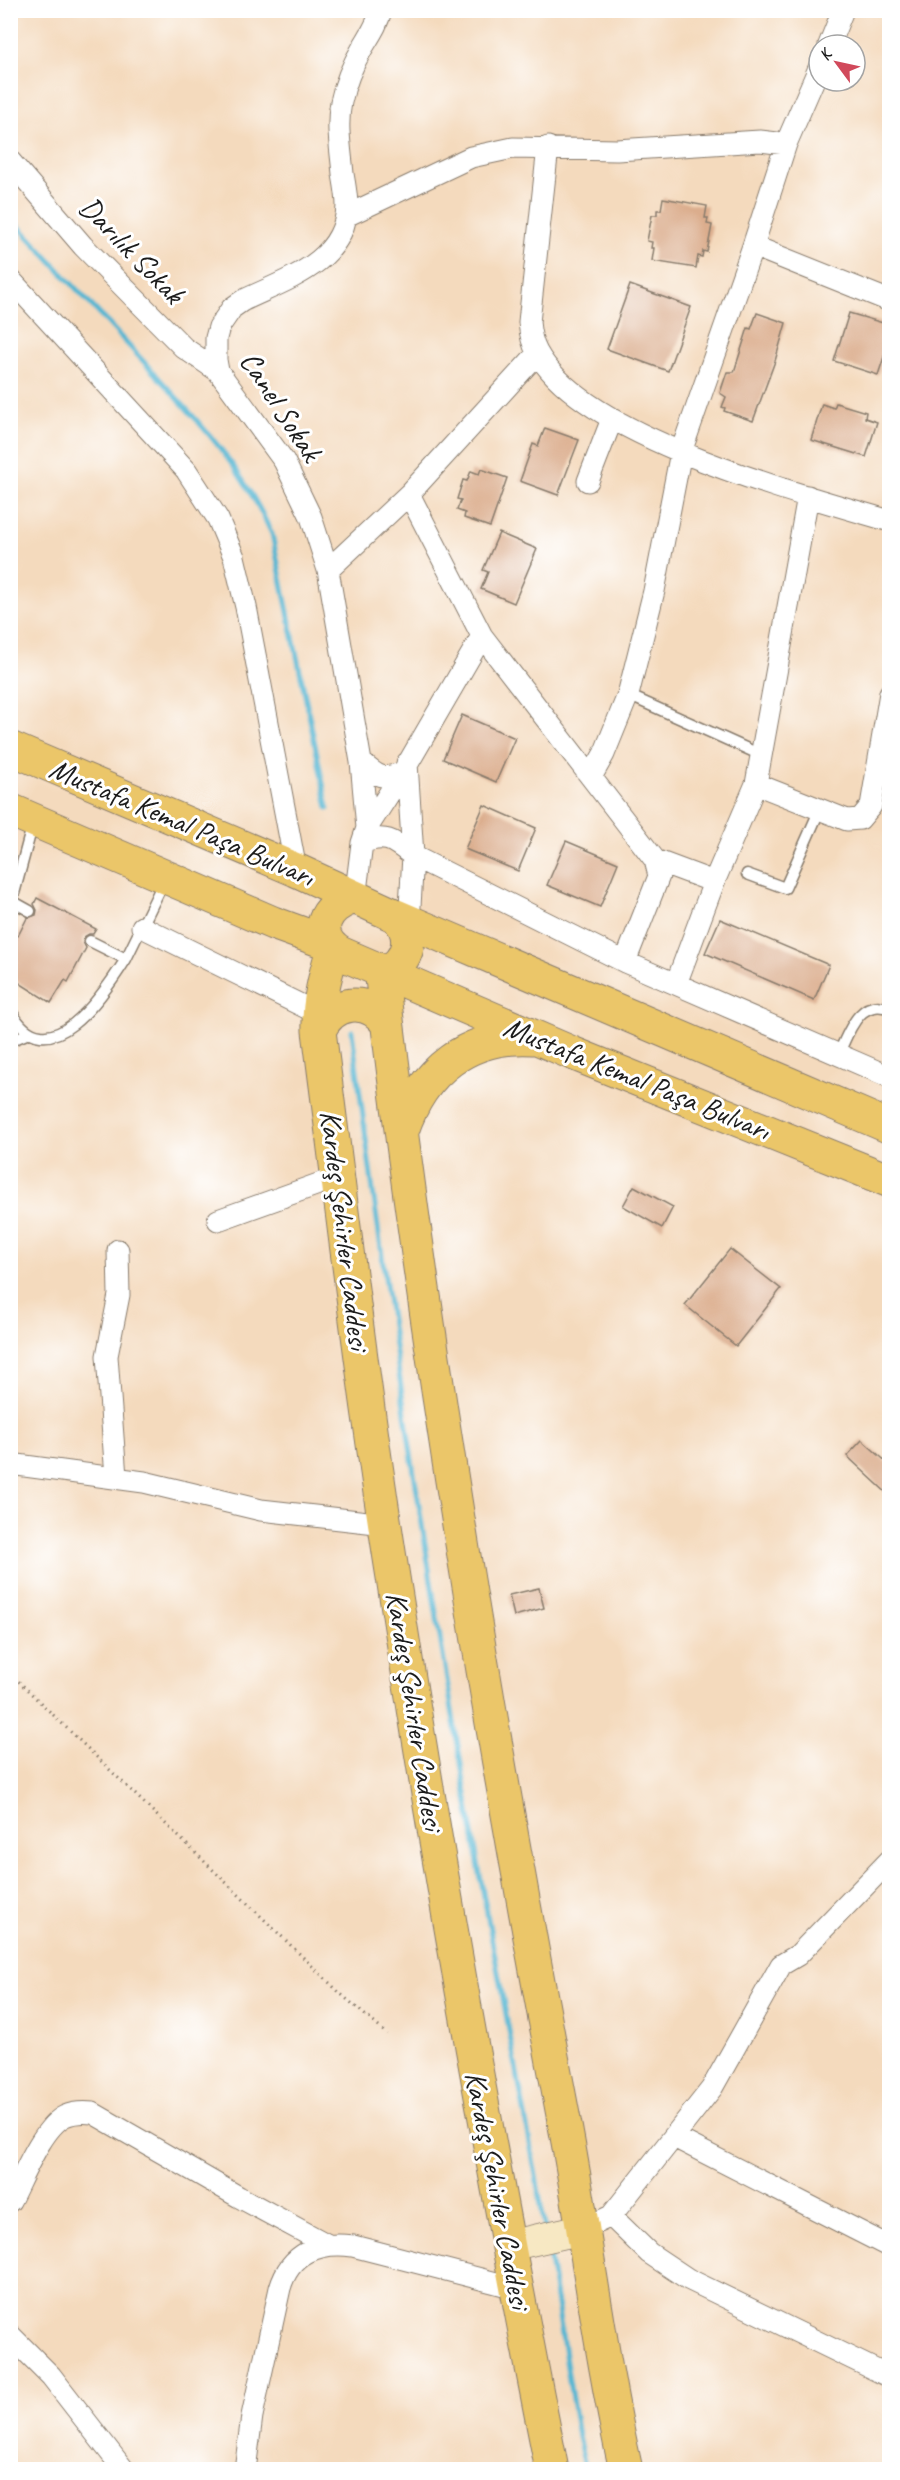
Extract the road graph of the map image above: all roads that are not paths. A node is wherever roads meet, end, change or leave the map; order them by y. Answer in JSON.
{"nodes":[{"id":1,"x":381,"y":10,"type":"edge"},
{"id":2,"x":843,"y":10,"type":"edge"},
{"id":3,"x":834,"y":33,"type":"edge"},
{"id":4,"x":808,"y":93,"type":"edge"},
{"id":5,"x":786,"y":144,"type":"junction"},
{"id":6,"x":548,"y":147,"type":"junction"},
{"id":7,"x":10,"y":161,"type":"edge"},
{"id":8,"x":346,"y":216,"type":"junction"},
{"id":9,"x":753,"y":246,"type":"junction"},
{"id":10,"x":10,"y":279,"type":"edge"},
{"id":11,"x":890,"y":301,"type":"edge"},
{"id":12,"x":537,"y":354,"type":"junction"},
{"id":13,"x":219,"y":371,"type":"junction"},
{"id":14,"x":612,"y":419,"type":"junction"},
{"id":15,"x":681,"y":452,"type":"junction"},
{"id":16,"x":588,"y":481,"type":"dead end"},
{"id":17,"x":409,"y":494,"type":"junction"},
{"id":18,"x":808,"y":496,"type":"junction"},
{"id":19,"x":890,"y":521,"type":"edge"},
{"id":20,"x":328,"y":570,"type":"junction"},
{"id":21,"x":482,"y":636,"type":"junction"},
{"id":22,"x":890,"y":693,"type":"edge"},
{"id":23,"x":628,"y":695,"type":"junction"},
{"id":24,"x":10,"y":748,"type":"edge"},
{"id":25,"x":761,"y":755,"type":"junction"},
{"id":26,"x":360,"y":762,"type":"junction"},
{"id":27,"x":405,"y":768,"type":"junction"},
{"id":28,"x":591,"y":777,"type":"junction"},
{"id":29,"x":756,"y":784,"type":"junction"},
{"id":30,"x":820,"y":809,"type":"junction"},
{"id":31,"x":22,"y":815,"type":"edge"},
{"id":32,"x":365,"y":835,"type":"junction"},
{"id":33,"x":413,"y":856,"type":"junction"},
{"id":34,"x":655,"y":860,"type":"junction"},
{"id":35,"x":296,"y":870,"type":"junction"},
{"id":36,"x":747,"y":874,"type":"dead end"},
{"id":37,"x":166,"y":878,"type":"junction"},
{"id":38,"x":14,"y":881,"type":"edge"},
{"id":39,"x":714,"y":882,"type":"junction"},
{"id":40,"x":354,"y":898,"type":"junction"},
{"id":41,"x":11,"y":902,"type":"edge"},
{"id":42,"x":30,"y":911,"type":"dead end"},
{"id":43,"x":402,"y":920,"type":"junction"},
{"id":44,"x":142,"y":927,"type":"junction"},
{"id":45,"x":90,"y":941,"type":"dead end"},
{"id":46,"x":331,"y":946,"type":"junction"},
{"id":47,"x":126,"y":959,"type":"junction"},
{"id":48,"x":625,"y":962,"type":"junction"},
{"id":49,"x":383,"y":971,"type":"junction"},
{"id":50,"x":676,"y":984,"type":"junction"},
{"id":51,"x":10,"y":1010,"type":"edge"},
{"id":52,"x":890,"y":1010,"type":"edge"},
{"id":53,"x":319,"y":1022,"type":"junction"},
{"id":54,"x":387,"y":1023,"type":"junction"},
{"id":55,"x":29,"y":1033,"type":"junction"},
{"id":56,"x":537,"y":1038,"type":"junction"},
{"id":57,"x":10,"y":1041,"type":"edge"},
{"id":58,"x":838,"y":1055,"type":"junction"},
{"id":59,"x":890,"y":1077,"type":"edge"},
{"id":60,"x":890,"y":1127,"type":"edge"},
{"id":61,"x":402,"y":1131,"type":"junction"},
{"id":62,"x":338,"y":1178,"type":"junction"},
{"id":63,"x":890,"y":1181,"type":"edge"},
{"id":64,"x":218,"y":1220,"type":"dead end"},
{"id":65,"x":118,"y":1250,"type":"dead end"},
{"id":66,"x":10,"y":1464,"type":"edge"},
{"id":67,"x":116,"y":1477,"type":"junction"},
{"id":68,"x":385,"y":1524,"type":"junction"},
{"id":69,"x":890,"y":1860,"type":"edge"},
{"id":70,"x":674,"y":2137,"type":"junction"},
{"id":71,"x":17,"y":2173,"type":"edge"},
{"id":72,"x":10,"y":2201,"type":"edge"},
{"id":73,"x":597,"y":2222,"type":"junction"},
{"id":74,"x":328,"y":2245,"type":"junction"},
{"id":75,"x":508,"y":2246,"type":"junction"},
{"id":76,"x":890,"y":2247,"type":"edge"},
{"id":77,"x":516,"y":2288,"type":"junction"},
{"id":78,"x":10,"y":2335,"type":"edge"},
{"id":79,"x":890,"y":2377,"type":"edge"},
{"id":80,"x":123,"y":2469,"type":"edge"},
{"id":81,"x":244,"y":2469,"type":"edge"},
{"id":82,"x":552,"y":2469,"type":"edge"},
{"id":83,"x":626,"y":2469,"type":"edge"}],
"edges":[{"from":1,"to":8,"type":"street","name":"Canel Sokak"},
{"from":2,"to":3,"type":"street"},
{"from":4,"to":5,"type":"street"},
{"from":5,"to":6,"type":"street"},
{"from":5,"to":9,"type":"street"},
{"from":6,"to":8,"type":"street"},
{"from":6,"to":12,"type":"street"},
{"from":7,"to":13,"type":"street","name":"Darılık Sokak"},
{"from":8,"to":13,"type":"street","name":"Canel Sokak"},
{"from":9,"to":11,"type":"street"},
{"from":9,"to":15,"type":"street"},
{"from":10,"to":35,"type":"street"},
{"from":12,"to":14,"type":"street"},
{"from":12,"to":17,"type":"street"},
{"from":13,"to":20,"type":"street","name":"Canel Sokak"},
{"from":14,"to":15,"type":"street"},
{"from":14,"to":16,"type":"street"},
{"from":15,"to":18,"type":"street"},
{"from":15,"to":23,"type":"street"},
{"from":17,"to":20,"type":"street"},
{"from":17,"to":21,"type":"street"},
{"from":18,"to":19,"type":"street"},
{"from":18,"to":25,"type":"street"},
{"from":20,"to":26,"type":"street","name":"Canel Sokak"},
{"from":21,"to":27,"type":"street"},
{"from":21,"to":28,"type":"street"},
{"from":22,"to":30,"type":"street"},
{"from":23,"to":25,"type":"lane"},
{"from":23,"to":28,"type":"street"},
{"from":24,"to":35,"type":"main road","name":"Mustafa Kemal Paşa Bulvarı"},
{"from":25,"to":29,"type":"street"},
{"from":26,"to":27,"type":"street"},
{"from":26,"to":32,"type":"street","name":"Canel Sokak"},
{"from":27,"to":32,"type":"street"},
{"from":27,"to":33,"type":"street"},
{"from":28,"to":34,"type":"street"},
{"from":29,"to":30,"type":"street"},
{"from":29,"to":39,"type":"street"},
{"from":30,"to":36,"type":"lane"},
{"from":31,"to":37,"type":"main road","name":"Mustafa Kemal Paşa Bulvarı"},
{"from":31,"to":38,"type":"lane"},
{"from":32,"to":33,"type":"street"},
{"from":32,"to":40,"type":"street","name":"Canel Sokak"},
{"from":33,"to":43,"type":"street"},
{"from":33,"to":48,"type":"street"},
{"from":34,"to":39,"type":"street"},
{"from":34,"to":48,"type":"street"},
{"from":35,"to":40,"type":"main road","name":"Mustafa Kemal Paşa Bulvarı"},
{"from":37,"to":44,"type":"lane"},
{"from":37,"to":46,"type":"main road","name":"Mustafa Kemal Paşa Bulvarı"},
{"from":38,"to":41,"type":"lane"},
{"from":39,"to":50,"type":"street"},
{"from":40,"to":43,"type":"main road"},
{"from":40,"to":46,"type":"main road"},
{"from":41,"to":42,"type":"lane"},
{"from":43,"to":49,"type":"main road"},
{"from":43,"to":60,"type":"main road","name":"Mustafa Kemal Paşa Bulvarı"},
{"from":44,"to":47,"type":"lane"},
{"from":44,"to":53,"type":"street"},
{"from":45,"to":47,"type":"lane"},
{"from":46,"to":49,"type":"main road"},
{"from":46,"to":53,"type":"main road","name":"Kardeş Şehirler Caddesi"},
{"from":47,"to":55,"type":"lane"},
{"from":48,"to":50,"type":"street"},
{"from":49,"to":54,"type":"main road"},
{"from":49,"to":56,"type":"main road","name":"Mustafa Kemal Paşa Bulvarı"},
{"from":50,"to":58,"type":"street"},
{"from":51,"to":55,"type":"lane"},
{"from":52,"to":58,"type":"lane"},
{"from":53,"to":54,"type":"main road"},
{"from":53,"to":62,"type":"main road","name":"Kardeş Şehirler Caddesi"},
{"from":54,"to":61,"type":"main road"},
{"from":55,"to":57,"type":"lane"},
{"from":56,"to":61,"type":"main road"},
{"from":56,"to":63,"type":"main road","name":"Mustafa Kemal Paşa Bulvarı"},
{"from":58,"to":59,"type":"street"},
{"from":61,"to":73,"type":"main road"},
{"from":62,"to":64,"type":"street"},
{"from":62,"to":68,"type":"main road","name":"Kardeş Şehirler Caddesi"},
{"from":65,"to":67,"type":"street"},
{"from":66,"to":67,"type":"street"},
{"from":67,"to":68,"type":"street"},
{"from":68,"to":75,"type":"main road","name":"Kardeş Şehirler Caddesi"},
{"from":69,"to":70,"type":"street"},
{"from":70,"to":73,"type":"street"},
{"from":70,"to":76,"type":"street"},
{"from":71,"to":72,"type":"street"},
{"from":71,"to":74,"type":"street"},
{"from":73,"to":75,"type":"street"},
{"from":73,"to":79,"type":"street"},
{"from":73,"to":83,"type":"main road"},
{"from":74,"to":77,"type":"street"},
{"from":74,"to":81,"type":"street"},
{"from":75,"to":77,"type":"main road","name":"Kardeş Şehirler Caddesi"},
{"from":77,"to":82,"type":"main road","name":"Kardeş Şehirler Caddesi"},
{"from":78,"to":80,"type":"street"}]}
